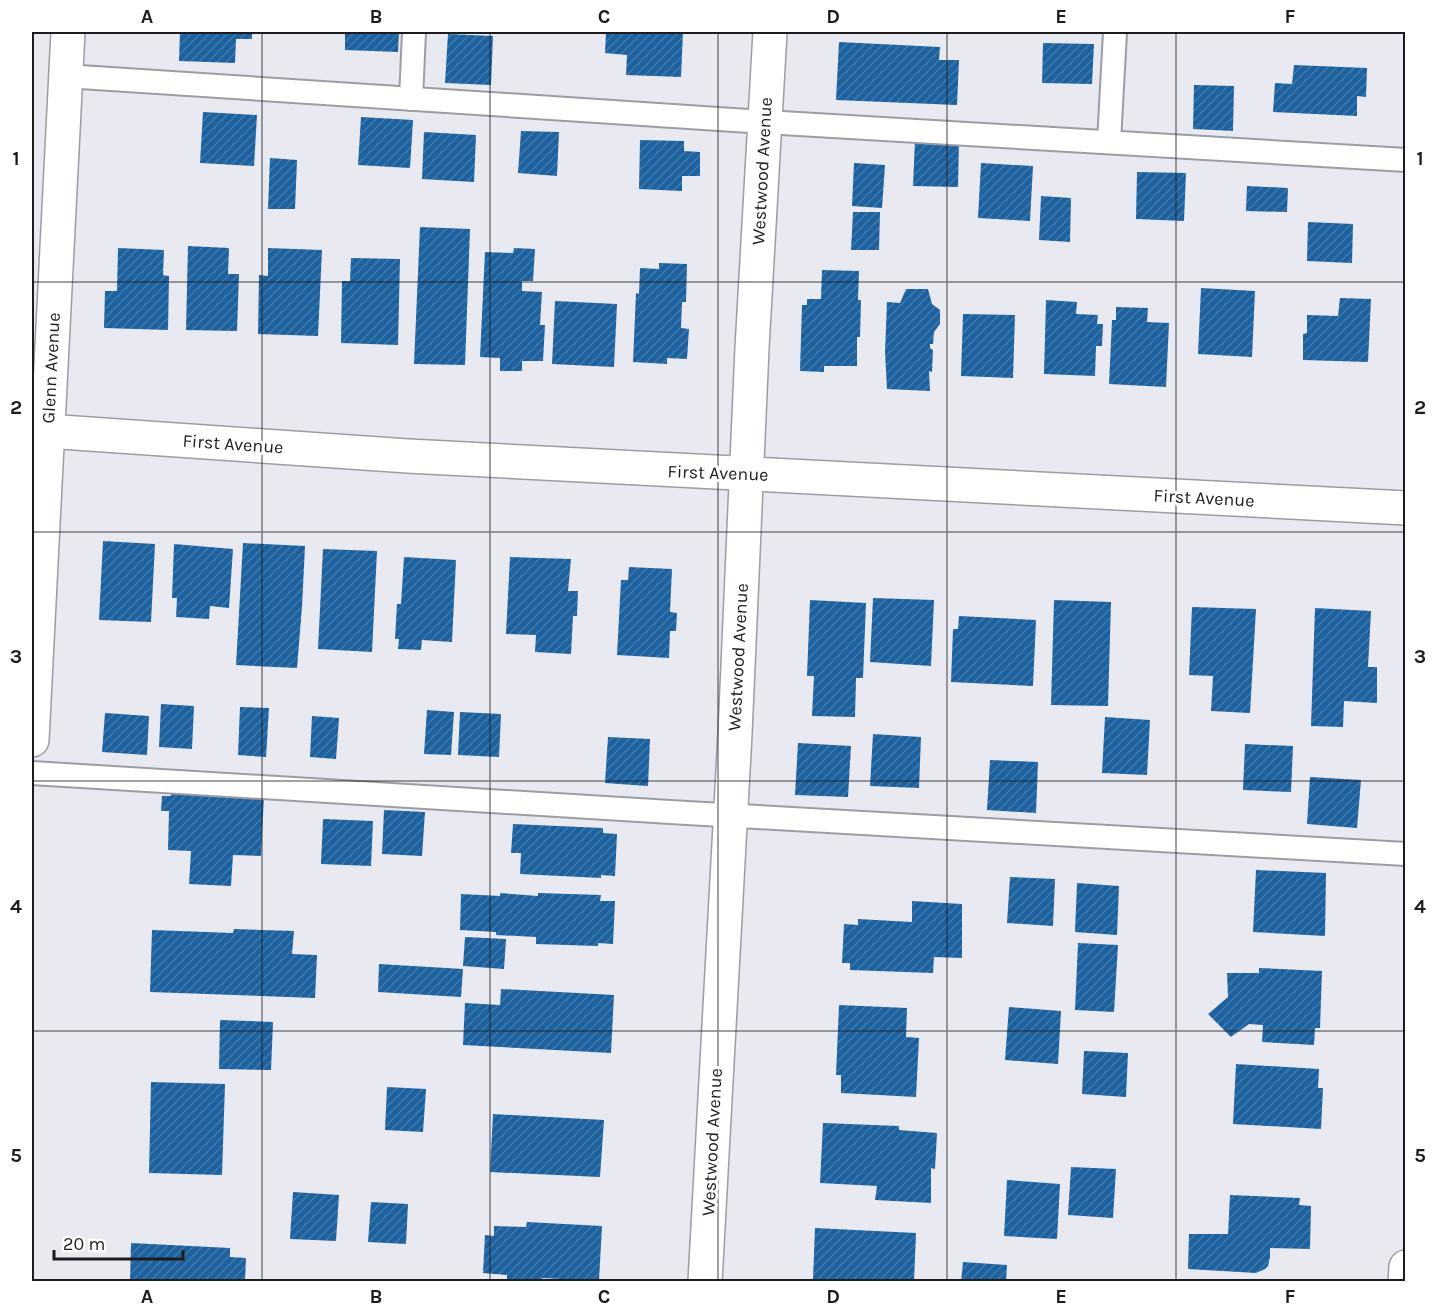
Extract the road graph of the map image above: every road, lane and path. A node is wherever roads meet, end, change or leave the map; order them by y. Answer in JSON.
{"nodes":[{"id":1,"x":68,"y":32,"type":"edge"},
{"id":2,"x":414,"y":32,"type":"edge"},
{"id":3,"x":770,"y":32,"type":"edge"},
{"id":4,"x":1115,"y":32,"type":"edge"},
{"id":5,"x":65,"y":76,"type":"junction"},
{"id":6,"x":411,"y":99,"type":"junction"},
{"id":7,"x":765,"y":122,"type":"junction"},
{"id":8,"x":1109,"y":142,"type":"junction"},
{"id":9,"x":1406,"y":160,"type":"edge"},
{"id":10,"x":40,"y":431,"type":"edge"},
{"id":11,"x":747,"y":474,"type":"junction"},
{"id":12,"x":1406,"y":508,"type":"edge"},
{"id":13,"x":32,"y":740,"type":"edge"},
{"id":14,"x":32,"y":773,"type":"edge"},
{"id":15,"x":730,"y":815,"type":"junction"},
{"id":16,"x":1406,"y":854,"type":"edge"},
{"id":17,"x":1406,"y":1267,"type":"edge"},
{"id":18,"x":705,"y":1281,"type":"edge"},
{"id":19,"x":1405,"y":1281,"type":"edge"}],
"edges":[{"from":1,"to":5,"type":"street","name":"Glenn Avenue"},
{"from":2,"to":6,"type":"lane"},
{"from":3,"to":7,"type":"street","name":"Westwood Avenue"},
{"from":4,"to":8,"type":"lane"},
{"from":5,"to":6,"type":"lane"},
{"from":5,"to":10,"type":"street","name":"Glenn Avenue"},
{"from":6,"to":7,"type":"lane"},
{"from":7,"to":8,"type":"lane"},
{"from":7,"to":11,"type":"street","name":"Westwood Avenue"},
{"from":8,"to":9,"type":"lane"},
{"from":10,"to":11,"type":"street","name":"First Avenue"},
{"from":10,"to":13,"type":"street","name":"Glenn Avenue"},
{"from":11,"to":12,"type":"street","name":"First Avenue"},
{"from":11,"to":15,"type":"street","name":"Westwood Avenue"},
{"from":14,"to":15,"type":"lane"},
{"from":15,"to":16,"type":"lane"},
{"from":15,"to":18,"type":"street","name":"Westwood Avenue"},
{"from":17,"to":19,"type":"street"}]}
